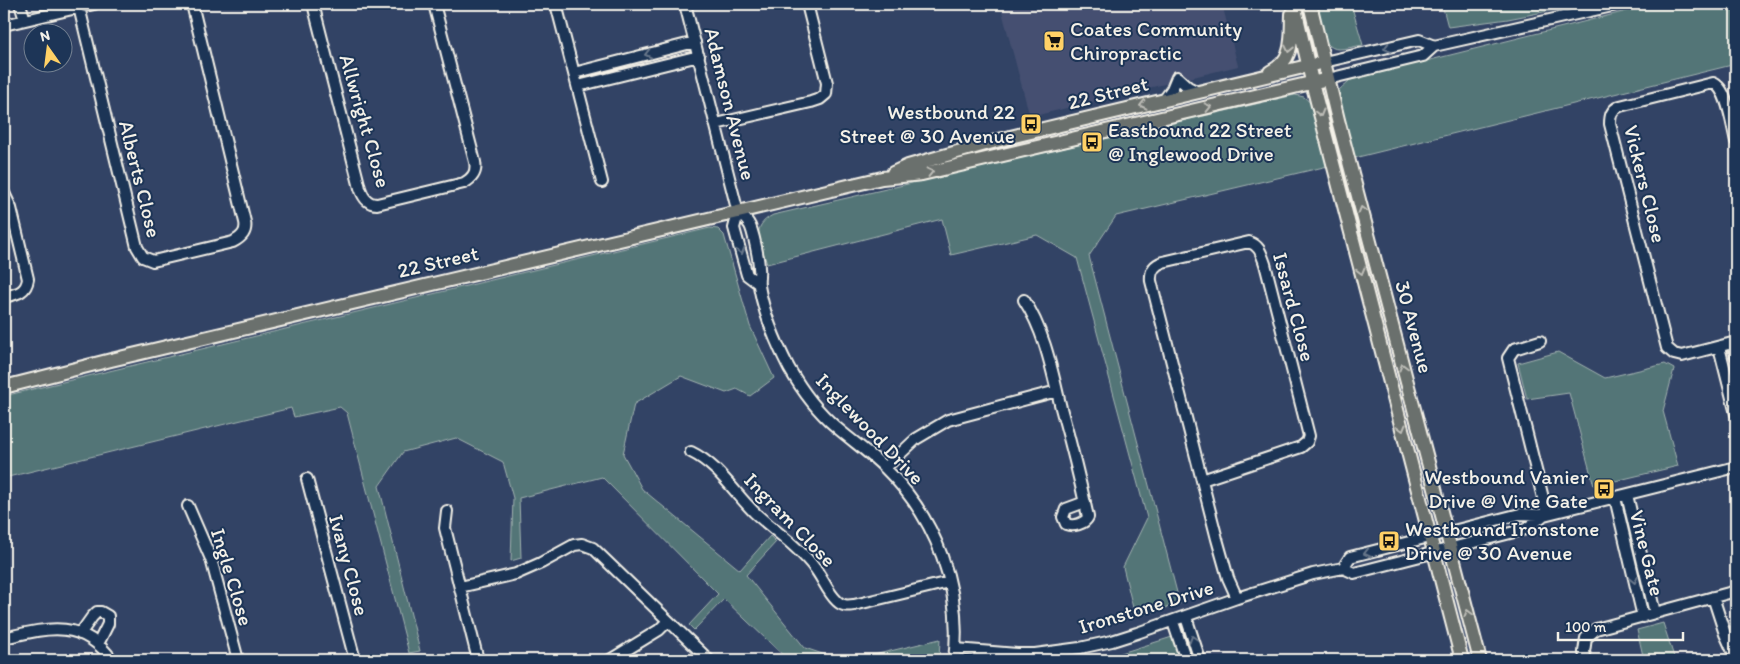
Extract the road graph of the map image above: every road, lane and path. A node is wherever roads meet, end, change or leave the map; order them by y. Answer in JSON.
{"nodes":[{"id":1,"x":20,"y":4,"type":"edge"},
{"id":2,"x":94,"y":4,"type":"edge"},
{"id":3,"x":192,"y":4,"type":"edge"},
{"id":4,"x":314,"y":4,"type":"edge"},
{"id":5,"x":434,"y":4,"type":"edge"},
{"id":6,"x":556,"y":4,"type":"edge"},
{"id":7,"x":685,"y":4,"type":"edge"},
{"id":8,"x":807,"y":4,"type":"edge"},
{"id":9,"x":1293,"y":4,"type":"edge"},
{"id":10,"x":1310,"y":4,"type":"edge"},
{"id":11,"x":1621,"y":4,"type":"edge"},
{"id":12,"x":79,"y":7,"type":"junction"},
{"id":13,"x":25,"y":20,"type":"junction"},
{"id":14,"x":4,"y":25,"type":"edge"},
{"id":15,"x":695,"y":42,"type":"junction"},
{"id":16,"x":1434,"y":46,"type":"junction"},
{"id":17,"x":699,"y":56,"type":"junction"},
{"id":18,"x":1324,"y":62,"type":"junction"},
{"id":19,"x":1309,"y":66,"type":"junction"},
{"id":20,"x":574,"y":73,"type":"junction"},
{"id":21,"x":1259,"y":78,"type":"junction"},
{"id":22,"x":1328,"y":79,"type":"junction"},
{"id":23,"x":1312,"y":83,"type":"junction"},
{"id":24,"x":578,"y":86,"type":"junction"},
{"id":25,"x":1198,"y":92,"type":"junction"},
{"id":26,"x":1164,"y":100,"type":"junction"},
{"id":27,"x":716,"y":124,"type":"junction"},
{"id":28,"x":1736,"y":141,"type":"edge"},
{"id":29,"x":882,"y":178,"type":"junction"},
{"id":30,"x":602,"y":182,"type":"dead end"},
{"id":31,"x":4,"y":193,"type":"edge"},
{"id":32,"x":738,"y":213,"type":"junction"},
{"id":33,"x":758,"y":284,"type":"junction"},
{"id":34,"x":4,"y":297,"type":"edge"},
{"id":35,"x":1024,"y":300,"type":"dead end"},
{"id":36,"x":1540,"y":341,"type":"dead end"},
{"id":37,"x":1735,"y":343,"type":"edge"},
{"id":38,"x":1719,"y":347,"type":"junction"},
{"id":39,"x":1736,"y":356,"type":"edge"},
{"id":40,"x":4,"y":387,"type":"edge"},
{"id":41,"x":1057,"y":391,"type":"junction"},
{"id":42,"x":1736,"y":408,"type":"edge"},
{"id":43,"x":691,"y":452,"type":"dead end"},
{"id":44,"x":1736,"y":467,"type":"edge"},
{"id":45,"x":886,"y":468,"type":"junction"},
{"id":46,"x":307,"y":479,"type":"dead end"},
{"id":47,"x":1202,"y":480,"type":"junction"},
{"id":48,"x":1626,"y":495,"type":"junction"},
{"id":49,"x":1615,"y":498,"type":"junction"},
{"id":50,"x":1085,"y":502,"type":"dead end"},
{"id":51,"x":188,"y":506,"type":"dead end"},
{"id":52,"x":447,"y":511,"type":"dead end"},
{"id":53,"x":1545,"y":514,"type":"junction"},
{"id":54,"x":1447,"y":533,"type":"junction"},
{"id":55,"x":1430,"y":537,"type":"junction"},
{"id":56,"x":1451,"y":548,"type":"junction"},
{"id":57,"x":1434,"y":552,"type":"junction"},
{"id":58,"x":1642,"y":556,"type":"junction"},
{"id":59,"x":1630,"y":560,"type":"junction"},
{"id":60,"x":1343,"y":568,"type":"junction"},
{"id":61,"x":949,"y":582,"type":"junction"},
{"id":62,"x":460,"y":587,"type":"junction"},
{"id":63,"x":1736,"y":591,"type":"edge"},
{"id":64,"x":1713,"y":597,"type":"junction"},
{"id":65,"x":1237,"y":598,"type":"junction"},
{"id":66,"x":1655,"y":614,"type":"junction"},
{"id":67,"x":1186,"y":617,"type":"junction"},
{"id":68,"x":1643,"y":617,"type":"junction"},
{"id":69,"x":668,"y":621,"type":"junction"},
{"id":70,"x":1173,"y":622,"type":"junction"},
{"id":71,"x":80,"y":634,"type":"junction"},
{"id":72,"x":4,"y":638,"type":"edge"},
{"id":73,"x":98,"y":644,"type":"junction"},
{"id":74,"x":956,"y":649,"type":"junction"},
{"id":75,"x":1736,"y":658,"type":"edge"},
{"id":76,"x":112,"y":660,"type":"edge"},
{"id":77,"x":238,"y":660,"type":"edge"},
{"id":78,"x":355,"y":660,"type":"edge"},
{"id":79,"x":478,"y":660,"type":"edge"},
{"id":80,"x":610,"y":660,"type":"edge"},
{"id":81,"x":709,"y":660,"type":"edge"},
{"id":82,"x":954,"y":660,"type":"edge"},
{"id":83,"x":1186,"y":660,"type":"edge"},
{"id":84,"x":1200,"y":660,"type":"edge"},
{"id":85,"x":1462,"y":660,"type":"edge"},
{"id":86,"x":1480,"y":660,"type":"edge"},
{"id":87,"x":1586,"y":660,"type":"edge"}],
"edges":[{"from":1,"to":13,"type":"street"},
{"from":2,"to":12,"type":"street"},
{"from":3,"to":12,"type":"street","name":"Alberts Close"},
{"from":4,"to":5,"type":"street","name":"Allwright Close"},
{"from":6,"to":20,"type":"street"},
{"from":7,"to":15,"type":"street","name":"Adamson Avenue"},
{"from":8,"to":27,"type":"street"},
{"from":9,"to":19,"type":"main road","name":"30 Avenue"},
{"from":9,"to":21,"type":"main road","one_way":true},
{"from":10,"to":18,"type":"main road","name":"30 Avenue"},
{"from":11,"to":16,"type":"street","name":"22 Street"},
{"from":12,"to":13,"type":"street"},
{"from":13,"to":14,"type":"street"},
{"from":15,"to":17,"type":"street","name":"Adamson Avenue"},
{"from":15,"to":20,"type":"street","one_way":true},
{"from":16,"to":18,"type":"street","name":"22 Street","one_way":true},
{"from":16,"to":22,"type":"street","name":"22 Street"},
{"from":17,"to":24,"type":"street"},
{"from":17,"to":27,"type":"street","name":"Adamson Avenue"},
{"from":18,"to":19,"type":"main road","name":"22 Street"},
{"from":18,"to":22,"type":"main road","name":"30 Avenue"},
{"from":19,"to":21,"type":"main road","name":"22 Street"},
{"from":19,"to":23,"type":"main road","name":"30 Avenue"},
{"from":20,"to":24,"type":"street"},
{"from":21,"to":25,"type":"main road","name":"22 Street"},
{"from":22,"to":23,"type":"main road","name":"22 Street"},
{"from":54,"to":22,"type":"main road","name":"30 Avenue","one_way":true},
{"from":29,"to":23,"type":"main road","name":"22 Street","one_way":true},
{"from":23,"to":55,"type":"main road","name":"30 Avenue","one_way":true},
{"from":24,"to":30,"type":"street"},
{"from":25,"to":26,"type":"main road","name":"22 Street"},
{"from":25,"to":26,"type":"street"},
{"from":26,"to":29,"type":"main road","name":"22 Street","one_way":true},
{"from":27,"to":32,"type":"street","name":"Adamson Avenue"},
{"from":28,"to":38,"type":"street","name":"Vickers Close"},
{"from":29,"to":32,"type":"main road","name":"22 Street"},
{"from":31,"to":34,"type":"street"},
{"from":32,"to":33,"type":"street","name":"Inglewood Drive"},
{"from":32,"to":33,"type":"street","name":"Inglewood Drive","one_way":true},
{"from":32,"to":40,"type":"main road","name":"22 Street"},
{"from":33,"to":45,"type":"street","name":"Inglewood Drive"},
{"from":35,"to":41,"type":"street"},
{"from":36,"to":53,"type":"street"},
{"from":37,"to":38,"type":"street","name":"Vickers Close"},
{"from":37,"to":39,"type":"street","name":"Vickers Close"},
{"from":38,"to":42,"type":"street"},
{"from":41,"to":45,"type":"street"},
{"from":41,"to":50,"type":"street"},
{"from":43,"to":61,"type":"street","name":"Ingram Close"},
{"from":44,"to":48,"type":"street"},
{"from":45,"to":61,"type":"street","name":"Inglewood Drive"},
{"from":46,"to":78,"type":"street","name":"Ivany Close"},
{"from":47,"to":47,"type":"street","name":"Issard Close"},
{"from":47,"to":65,"type":"street","name":"Issard Close"},
{"from":48,"to":49,"type":"street"},
{"from":48,"to":58,"type":"street","name":"Vine Gate"},
{"from":49,"to":53,"type":"street"},
{"from":49,"to":59,"type":"street","name":"Vine Gate"},
{"from":51,"to":77,"type":"street","name":"Ingle Close"},
{"from":52,"to":62,"type":"street"},
{"from":53,"to":54,"type":"street","name":"Ironstone Drive"},
{"from":53,"to":56,"type":"street","name":"Ironstone Drive"},
{"from":54,"to":55,"type":"street","name":"Ironstone Drive"},
{"from":54,"to":56,"type":"main road","name":"30 Avenue"},
{"from":55,"to":57,"type":"main road","name":"30 Avenue"},
{"from":55,"to":60,"type":"street","name":"Ironstone Drive","one_way":true},
{"from":56,"to":57,"type":"street","name":"Ironstone Drive"},
{"from":86,"to":56,"type":"main road","name":"30 Avenue","one_way":true},
{"from":57,"to":60,"type":"street","name":"Ironstone Drive"},
{"from":57,"to":85,"type":"main road","name":"30 Avenue"},
{"from":58,"to":59,"type":"street"},
{"from":58,"to":66,"type":"street","name":"Vine Gate"},
{"from":59,"to":68,"type":"street","name":"Vine Gate","one_way":true},
{"from":60,"to":65,"type":"street","name":"Ironstone Drive"},
{"from":61,"to":74,"type":"street","name":"Inglewood Drive"},
{"from":62,"to":69,"type":"street"},
{"from":62,"to":79,"type":"street"},
{"from":63,"to":64,"type":"street"},
{"from":64,"to":66,"type":"street"},
{"from":64,"to":75,"type":"street"},
{"from":65,"to":67,"type":"street","name":"Ironstone Drive"},
{"from":66,"to":68,"type":"street"},
{"from":67,"to":70,"type":"street","name":"Ironstone Drive"},
{"from":84,"to":67,"type":"street","one_way":true},
{"from":68,"to":87,"type":"street"},
{"from":69,"to":80,"type":"street"},
{"from":69,"to":81,"type":"street"},
{"from":70,"to":74,"type":"street","name":"Ironstone Drive"},
{"from":70,"to":83,"type":"street"},
{"from":71,"to":72,"type":"street"},
{"from":71,"to":73,"type":"street"},
{"from":71,"to":73,"type":"street"},
{"from":73,"to":76,"type":"street"},
{"from":74,"to":82,"type":"street","name":"Inglewood Drive"}]}
